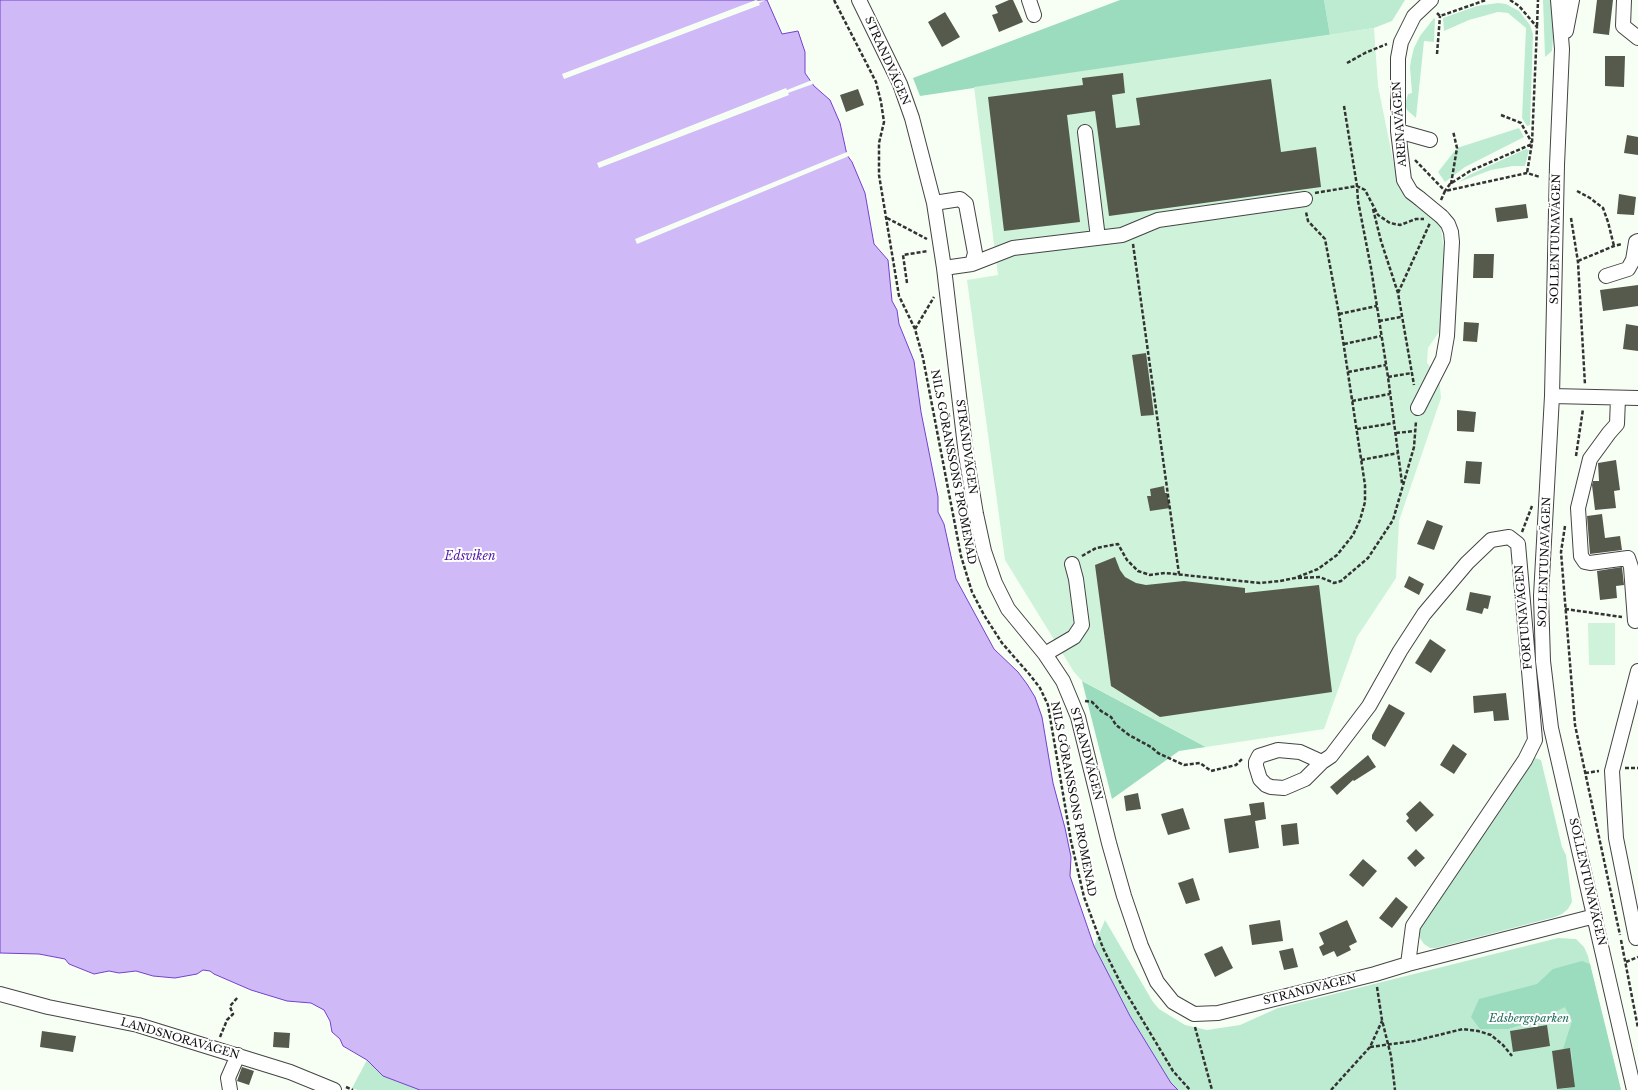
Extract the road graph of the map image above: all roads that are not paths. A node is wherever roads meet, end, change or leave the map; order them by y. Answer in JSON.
{"nodes":[{"id":1,"x":859,"y":0,"type":"edge"},
{"id":2,"x":1029,"y":0,"type":"edge"},
{"id":3,"x":1558,"y":0,"type":"edge"},
{"id":4,"x":1572,"y":0,"type":"edge"},
{"id":5,"x":1624,"y":0,"type":"edge"},
{"id":6,"x":1428,"y":2,"type":"edge"},
{"id":7,"x":1034,"y":15,"type":"dead end"},
{"id":8,"x":1638,"y":38,"type":"edge"},
{"id":9,"x":1562,"y":49,"type":"junction"},
{"id":10,"x":1398,"y":131,"type":"junction"},
{"id":11,"x":1085,"y":132,"type":"dead end"},
{"id":12,"x":1430,"y":140,"type":"dead end"},
{"id":13,"x":1311,"y":196,"type":"road end"},
{"id":14,"x":934,"y":203,"type":"junction"},
{"id":15,"x":1098,"y":238,"type":"junction"},
{"id":16,"x":1637,"y":241,"type":"edge"},
{"id":17,"x":972,"y":264,"type":"junction"},
{"id":18,"x":944,"y":268,"type":"junction"},
{"id":19,"x":1606,"y":276,"type":"dead end"},
{"id":20,"x":1552,"y":396,"type":"junction"},
{"id":21,"x":1618,"y":398,"type":"junction"},
{"id":22,"x":1638,"y":398,"type":"edge"},
{"id":23,"x":1418,"y":408,"type":"road end"},
{"id":24,"x":1072,"y":564,"type":"road end"},
{"id":25,"x":1634,"y":620,"type":"edge"},
{"id":26,"x":1045,"y":654,"type":"junction"},
{"id":27,"x":1638,"y":672,"type":"edge"},
{"id":28,"x":1322,"y":762,"type":"junction"},
{"id":29,"x":1595,"y":916,"type":"junction"},
{"id":30,"x":1636,"y":938,"type":"dead end"},
{"id":31,"x":1408,"y":964,"type":"junction"},
{"id":32,"x":0,"y":994,"type":"edge"},
{"id":33,"x":238,"y":1055,"type":"junction"},
{"id":34,"x":230,"y":1090,"type":"edge"},
{"id":35,"x":334,"y":1090,"type":"edge"},
{"id":36,"x":1634,"y":1090,"type":"edge"}],
"edges":[{"from":1,"to":14,"type":"street","name":"STRANDVÄGEN"},
{"from":2,"to":7,"type":"street"},
{"from":3,"to":9,"type":"street","name":"SOLLENTUNAVÄGEN"},
{"from":4,"to":9,"type":"street","name":"SOLLENTUNAVÄGEN"},
{"from":5,"to":8,"type":"street"},
{"from":6,"to":10,"type":"street","name":"ARENAVÄGEN"},
{"from":9,"to":20,"type":"street","name":"SOLLENTUNAVÄGEN"},
{"from":10,"to":12,"type":"street"},
{"from":10,"to":23,"type":"street","name":"ARENAVÄGEN","bridge":true},
{"from":11,"to":15,"type":"street"},
{"from":13,"to":15,"type":"street"},
{"from":14,"to":17,"type":"street"},
{"from":14,"to":18,"type":"street","name":"STRANDVÄGEN"},
{"from":15,"to":17,"type":"street"},
{"from":16,"to":19,"type":"street"},
{"from":17,"to":18,"type":"street"},
{"from":18,"to":26,"type":"street","name":"STRANDVÄGEN"},
{"from":20,"to":21,"type":"street"},
{"from":20,"to":29,"type":"street","name":"SOLLENTUNAVÄGEN"},
{"from":21,"to":22,"type":"street"},
{"from":21,"to":25,"type":"street"},
{"from":24,"to":26,"type":"street"},
{"from":26,"to":31,"type":"street","name":"STRANDVÄGEN"},
{"from":27,"to":30,"type":"street"},
{"from":28,"to":28,"type":"street"},
{"from":28,"to":31,"type":"street","name":"FORTUNAVÄGEN"},
{"from":29,"to":31,"type":"street","name":"STRANDVÄGEN"},
{"from":29,"to":36,"type":"street","name":"SOLLENTUNAVÄGEN"},
{"from":32,"to":33,"type":"street","name":"LANDSNORAVÄGEN"},
{"from":33,"to":34,"type":"street"},
{"from":33,"to":35,"type":"street","name":"LANDSNORAVÄGEN"}]}
